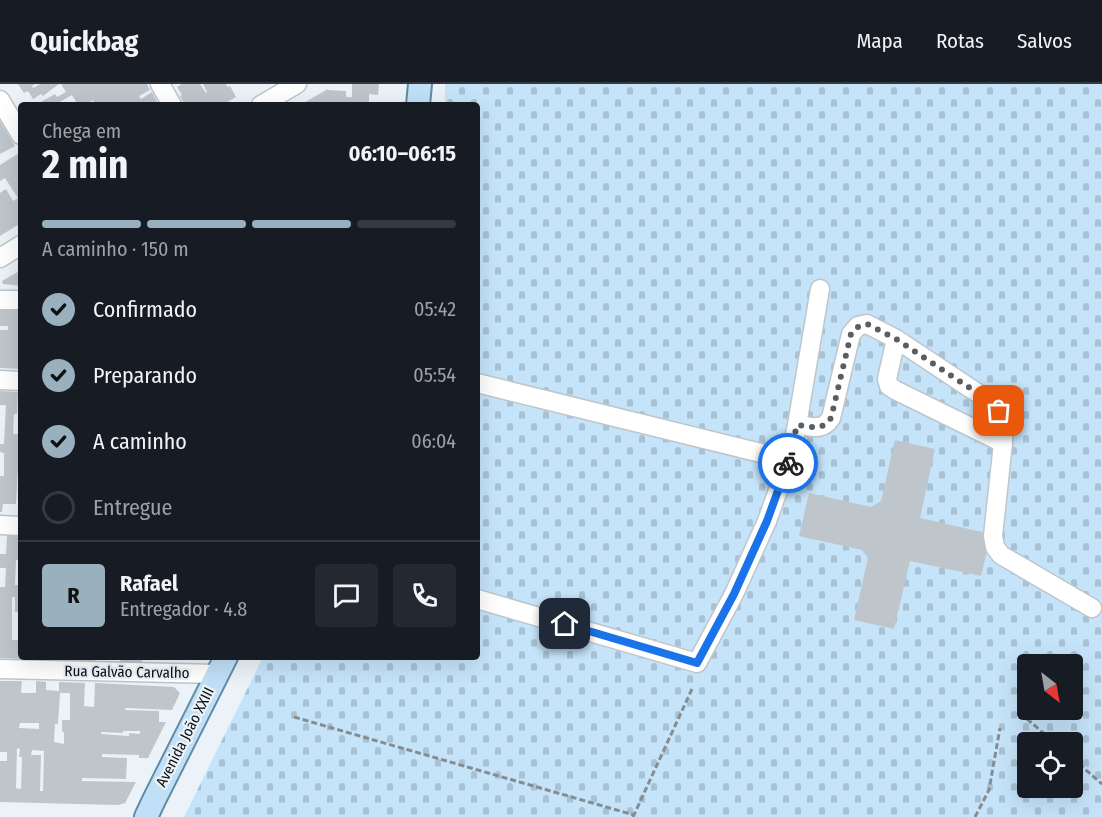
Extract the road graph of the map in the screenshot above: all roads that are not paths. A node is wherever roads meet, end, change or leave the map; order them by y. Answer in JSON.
{"nodes":[{"id":1,"x":159,"y":84,"type":"edge"},
{"id":2,"x":297,"y":84,"type":"edge"},
{"id":3,"x":420,"y":84,"type":"edge"},
{"id":4,"x":0,"y":100,"type":"edge"},
{"id":5,"x":170,"y":102,"type":"edge"},
{"id":6,"x":266,"y":102,"type":"edge"},
{"id":7,"x":418,"y":102,"type":"edge"},
{"id":8,"x":18,"y":130,"type":"edge"},
{"id":9,"x":18,"y":247,"type":"edge"},
{"id":10,"x":0,"y":258,"type":"edge"},
{"id":11,"x":820,"y":289,"type":"dead end"},
{"id":12,"x":0,"y":300,"type":"edge"},
{"id":13,"x":18,"y":300,"type":"edge"},
{"id":14,"x":896,"y":339,"type":"junction"},
{"id":15,"x":0,"y":380,"type":"edge"},
{"id":16,"x":18,"y":381,"type":"edge"},
{"id":17,"x":480,"y":384,"type":"edge"},
{"id":18,"x":797,"y":425,"type":"junction"},
{"id":19,"x":1003,"y":443,"type":"junction"},
{"id":20,"x":789,"y":460,"type":"junction"},
{"id":21,"x":0,"y":525,"type":"edge"},
{"id":22,"x":18,"y":526,"type":"edge"},
{"id":23,"x":480,"y":600,"type":"edge"},
{"id":24,"x":1092,"y":608,"type":"dead end"},
{"id":25,"x":222,"y":665,"type":"edge"},
{"id":26,"x":0,"y":669,"type":"edge"},
{"id":27,"x":146,"y":817,"type":"edge"}],
"edges":[{"from":1,"to":5,"type":"street"},
{"from":2,"to":6,"type":"street"},
{"from":3,"to":7,"type":"main road"},
{"from":4,"to":8,"type":"street"},
{"from":9,"to":10,"type":"street"},
{"from":11,"to":18,"type":"street"},
{"from":12,"to":13,"type":"street"},
{"from":14,"to":18,"type":"street"},
{"from":14,"to":19,"type":"street"},
{"from":14,"to":19,"type":"street"},
{"from":15,"to":16,"type":"street"},
{"from":17,"to":20,"type":"street"},
{"from":18,"to":20,"type":"street"},
{"from":19,"to":24,"type":"street"},
{"from":20,"to":23,"type":"street"},
{"from":21,"to":22,"type":"street"},
{"from":25,"to":26,"type":"street","name":"Rua Galvão Carvalho"},
{"from":25,"to":27,"type":"main road","name":"Avenida João XXIII"}]}
